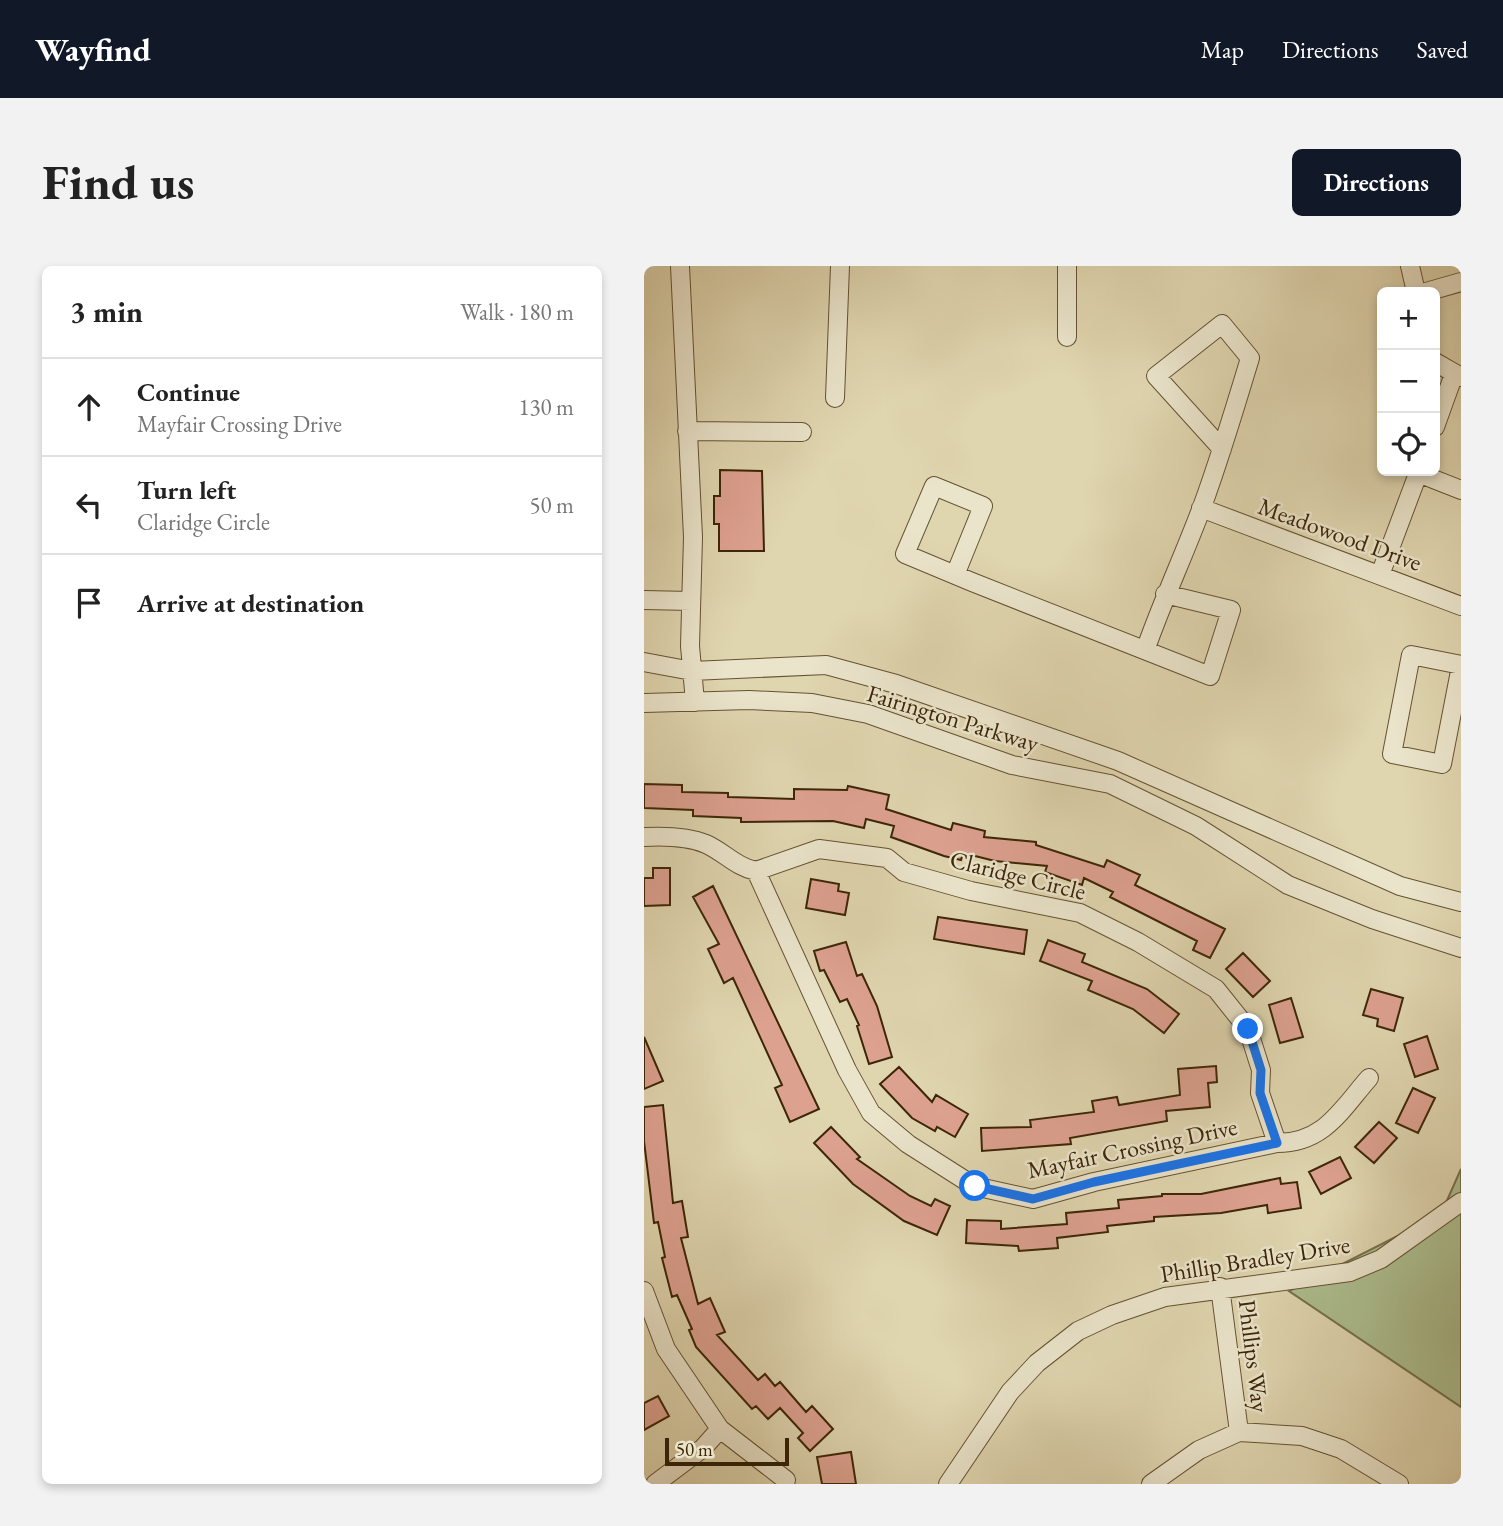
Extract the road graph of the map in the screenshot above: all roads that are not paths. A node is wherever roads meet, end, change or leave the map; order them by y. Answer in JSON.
{"nodes":[{"id":1,"x":680,"y":266,"type":"edge"},
{"id":2,"x":840,"y":266,"type":"edge"},
{"id":3,"x":1067,"y":266,"type":"edge"},
{"id":4,"x":1410,"y":266,"type":"edge"},
{"id":5,"x":1461,"y":282,"type":"edge"},
{"id":6,"x":1415,"y":287,"type":"edge"},
{"id":7,"x":1440,"y":288,"type":"edge"},
{"id":8,"x":1067,"y":337,"type":"dead end"},
{"id":9,"x":1440,"y":365,"type":"edge"},
{"id":10,"x":1457,"y":375,"type":"edge"},
{"id":11,"x":835,"y":398,"type":"dead end"},
{"id":12,"x":1440,"y":415,"type":"edge"},
{"id":13,"x":687,"y":431,"type":"junction"},
{"id":14,"x":802,"y":432,"type":"dead end"},
{"id":15,"x":1222,"y":449,"type":"junction"},
{"id":16,"x":1417,"y":476,"type":"edge"},
{"id":17,"x":1428,"y":476,"type":"edge"},
{"id":18,"x":1461,"y":490,"type":"edge"},
{"id":19,"x":1201,"y":508,"type":"junction"},
{"id":20,"x":955,"y":575,"type":"junction"},
{"id":21,"x":1380,"y":575,"type":"junction"},
{"id":22,"x":1165,"y":594,"type":"junction"},
{"id":23,"x":644,"y":600,"type":"edge"},
{"id":24,"x":691,"y":601,"type":"junction"},
{"id":25,"x":1461,"y":606,"type":"edge"},
{"id":26,"x":1146,"y":648,"type":"junction"},
{"id":27,"x":644,"y":662,"type":"edge"},
{"id":28,"x":1461,"y":665,"type":"edge"},
{"id":29,"x":692,"y":671,"type":"junction"},
{"id":30,"x":695,"y":702,"type":"junction"},
{"id":31,"x":644,"y":703,"type":"edge"},
{"id":32,"x":644,"y":837,"type":"edge"},
{"id":33,"x":756,"y":871,"type":"junction"},
{"id":34,"x":1461,"y":902,"type":"edge"},
{"id":35,"x":1461,"y":948,"type":"edge"},
{"id":36,"x":1369,"y":1079,"type":"dead end"},
{"id":37,"x":1277,"y":1143,"type":"junction"},
{"id":38,"x":1461,"y":1202,"type":"edge"},
{"id":39,"x":1220,"y":1287,"type":"junction"},
{"id":40,"x":644,"y":1291,"type":"edge"},
{"id":41,"x":720,"y":1429,"type":"junction"},
{"id":42,"x":1239,"y":1432,"type":"junction"},
{"id":43,"x":786,"y":1480,"type":"dead end"},
{"id":44,"x":655,"y":1484,"type":"edge"},
{"id":45,"x":948,"y":1484,"type":"edge"},
{"id":46,"x":1152,"y":1484,"type":"edge"},
{"id":47,"x":1399,"y":1484,"type":"edge"}],
"edges":[{"from":1,"to":13,"type":"street"},
{"from":2,"to":11,"type":"street"},
{"from":3,"to":8,"type":"street"},
{"from":4,"to":6,"type":"street"},
{"from":5,"to":7,"type":"street"},
{"from":9,"to":10,"type":"street"},
{"from":10,"to":12,"type":"street"},
{"from":13,"to":14,"type":"street"},
{"from":13,"to":24,"type":"street"},
{"from":15,"to":15,"type":"street"},
{"from":15,"to":19,"type":"street"},
{"from":16,"to":21,"type":"street"},
{"from":17,"to":18,"type":"street"},
{"from":19,"to":21,"type":"street","name":"Meadowood Drive"},
{"from":19,"to":22,"type":"street"},
{"from":20,"to":20,"type":"street"},
{"from":20,"to":26,"type":"street"},
{"from":21,"to":25,"type":"street","name":"Meadowood Drive"},
{"from":22,"to":26,"type":"street"},
{"from":22,"to":26,"type":"street"},
{"from":23,"to":24,"type":"street"},
{"from":24,"to":29,"type":"street"},
{"from":27,"to":29,"type":"street","name":"Fairington Parkway"},
{"from":28,"to":28,"type":"street"},
{"from":29,"to":30,"type":"street"},
{"from":29,"to":34,"type":"street","name":"Fairington Parkway"},
{"from":30,"to":31,"type":"street","name":"Fairington Parkway"},
{"from":30,"to":35,"type":"street","name":"Fairington Parkway"},
{"from":32,"to":33,"type":"street"},
{"from":33,"to":37,"type":"street","name":"Claridge Circle"},
{"from":33,"to":37,"type":"street","name":"Mayfair Crossing Drive"},
{"from":36,"to":37,"type":"street","name":"Mayfair Crossing Drive"},
{"from":38,"to":39,"type":"street","name":"Phillip Bradley Drive"},
{"from":39,"to":42,"type":"street","name":"Phillips Way"},
{"from":39,"to":45,"type":"street","name":"Phillip Bradley Drive"},
{"from":40,"to":41,"type":"street"},
{"from":41,"to":43,"type":"street"},
{"from":41,"to":44,"type":"street"},
{"from":42,"to":46,"type":"street"},
{"from":42,"to":47,"type":"street"}]}
